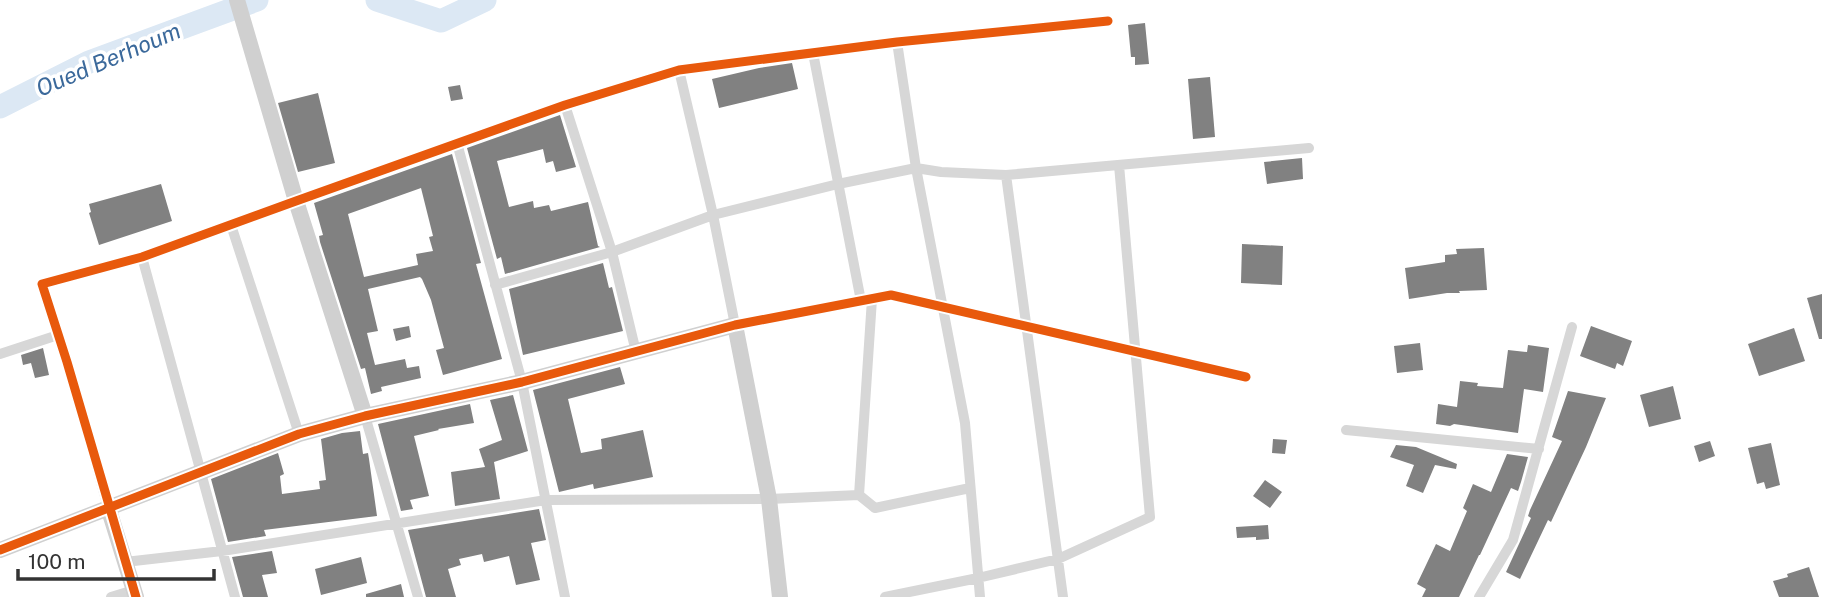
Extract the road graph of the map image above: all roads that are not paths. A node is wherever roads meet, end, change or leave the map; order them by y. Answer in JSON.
{"nodes":[{"id":1,"x":237,"y":0,"type":"edge"},
{"id":2,"x":1108,"y":21,"type":"dead end"},
{"id":3,"x":897,"y":42,"type":"junction"},
{"id":4,"x":813,"y":53,"type":"junction"},
{"id":5,"x":680,"y":70,"type":"junction"},
{"id":6,"x":565,"y":105,"type":"junction"},
{"id":7,"x":457,"y":143,"type":"junction"},
{"id":8,"x":1309,"y":148,"type":"dead end"},
{"id":9,"x":1119,"y":165,"type":"junction"},
{"id":10,"x":916,"y":168,"type":"junction"},
{"id":11,"x":1006,"y":175,"type":"junction"},
{"id":12,"x":838,"y":184,"type":"junction"},
{"id":13,"x":296,"y":201,"type":"junction"},
{"id":14,"x":713,"y":215,"type":"junction"},
{"id":15,"x":231,"y":225,"type":"junction"},
{"id":16,"x":612,"y":252,"type":"junction"},
{"id":17,"x":142,"y":257,"type":"junction"},
{"id":18,"x":495,"y":285,"type":"junction"},
{"id":19,"x":867,"y":300,"type":"junction"},
{"id":20,"x":943,"y":308,"type":"junction"},
{"id":21,"x":734,"y":325,"type":"junction"},
{"id":22,"x":1027,"y":327,"type":"junction"},
{"id":23,"x":1572,"y":327,"type":"dead end"},
{"id":24,"x":58,"y":335,"type":"junction"},
{"id":25,"x":1135,"y":351,"type":"junction"},
{"id":26,"x":636,"y":352,"type":"junction"},
{"id":27,"x":0,"y":354,"type":"edge"},
{"id":28,"x":1246,"y":377,"type":"dead end"},
{"id":29,"x":522,"y":382,"type":"junction"},
{"id":30,"x":365,"y":416,"type":"junction"},
{"id":31,"x":1346,"y":430,"type":"dead end"},
{"id":32,"x":299,"y":434,"type":"junction"},
{"id":33,"x":1539,"y":449,"type":"junction"},
{"id":34,"x":201,"y":473,"type":"junction"},
{"id":35,"x":970,"y":488,"type":"junction"},
{"id":36,"x":859,"y":495,"type":"junction"},
{"id":37,"x":769,"y":499,"type":"junction"},
{"id":38,"x":546,"y":500,"type":"junction"},
{"id":39,"x":108,"y":508,"type":"junction"},
{"id":40,"x":398,"y":524,"type":"junction"},
{"id":41,"x":0,"y":551,"type":"edge"},
{"id":42,"x":222,"y":551,"type":"junction"},
{"id":43,"x":1058,"y":559,"type":"junction"},
{"id":44,"x":125,"y":562,"type":"junction"},
{"id":45,"x":978,"y":578,"type":"junction"},
{"id":46,"x":135,"y":593,"type":"edge"},
{"id":47,"x":111,"y":597,"type":"edge"},
{"id":48,"x":234,"y":597,"type":"edge"},
{"id":49,"x":418,"y":597,"type":"edge"},
{"id":50,"x":565,"y":597,"type":"edge"},
{"id":51,"x":780,"y":597,"type":"edge"},
{"id":52,"x":885,"y":597,"type":"edge"},
{"id":53,"x":980,"y":597,"type":"edge"},
{"id":54,"x":1063,"y":597,"type":"edge"},
{"id":55,"x":1479,"y":597,"type":"edge"}],
"edges":[{"from":1,"to":13,"type":"street"},
{"from":2,"to":3,"type":"street"},
{"from":3,"to":4,"type":"street"},
{"from":3,"to":10,"type":"street"},
{"from":4,"to":5,"type":"street"},
{"from":4,"to":12,"type":"street"},
{"from":5,"to":6,"type":"street"},
{"from":5,"to":14,"type":"street"},
{"from":6,"to":7,"type":"street"},
{"from":6,"to":16,"type":"street"},
{"from":7,"to":13,"type":"street"},
{"from":7,"to":18,"type":"street"},
{"from":8,"to":9,"type":"street"},
{"from":9,"to":11,"type":"street"},
{"from":9,"to":25,"type":"street"},
{"from":10,"to":11,"type":"street"},
{"from":10,"to":12,"type":"street"},
{"from":10,"to":20,"type":"street"},
{"from":11,"to":22,"type":"street"},
{"from":12,"to":14,"type":"street"},
{"from":12,"to":19,"type":"street"},
{"from":13,"to":15,"type":"street"},
{"from":13,"to":30,"type":"street"},
{"from":14,"to":16,"type":"street"},
{"from":14,"to":21,"type":"street"},
{"from":15,"to":17,"type":"street"},
{"from":15,"to":32,"type":"street"},
{"from":16,"to":18,"type":"street"},
{"from":16,"to":26,"type":"street"},
{"from":17,"to":24,"type":"street"},
{"from":17,"to":34,"type":"street"},
{"from":18,"to":29,"type":"street"},
{"from":19,"to":20,"type":"street"},
{"from":19,"to":21,"type":"street"},
{"from":19,"to":36,"type":"street"},
{"from":20,"to":22,"type":"street"},
{"from":20,"to":35,"type":"street"},
{"from":21,"to":26,"type":"street"},
{"from":21,"to":37,"type":"street"},
{"from":22,"to":25,"type":"street"},
{"from":22,"to":43,"type":"street"},
{"from":23,"to":33,"type":"street"},
{"from":24,"to":27,"type":"street"},
{"from":24,"to":39,"type":"street"},
{"from":25,"to":28,"type":"street"},
{"from":25,"to":43,"type":"street"},
{"from":26,"to":29,"type":"street"},
{"from":29,"to":30,"type":"street"},
{"from":29,"to":38,"type":"street"},
{"from":30,"to":32,"type":"street"},
{"from":30,"to":40,"type":"street"},
{"from":31,"to":33,"type":"street"},
{"from":32,"to":34,"type":"street"},
{"from":33,"to":55,"type":"street"},
{"from":34,"to":39,"type":"street"},
{"from":34,"to":42,"type":"street"},
{"from":35,"to":36,"type":"street"},
{"from":35,"to":45,"type":"street"},
{"from":36,"to":37,"type":"street"},
{"from":37,"to":38,"type":"street"},
{"from":37,"to":51,"type":"street"},
{"from":38,"to":40,"type":"street"},
{"from":38,"to":50,"type":"street"},
{"from":39,"to":41,"type":"street"},
{"from":39,"to":44,"type":"street"},
{"from":40,"to":42,"type":"street"},
{"from":40,"to":49,"type":"street"},
{"from":42,"to":44,"type":"street"},
{"from":42,"to":48,"type":"street"},
{"from":43,"to":45,"type":"street"},
{"from":43,"to":54,"type":"street"},
{"from":44,"to":46,"type":"street"},
{"from":45,"to":52,"type":"street"},
{"from":45,"to":53,"type":"street"},
{"from":46,"to":47,"type":"street"}]}
